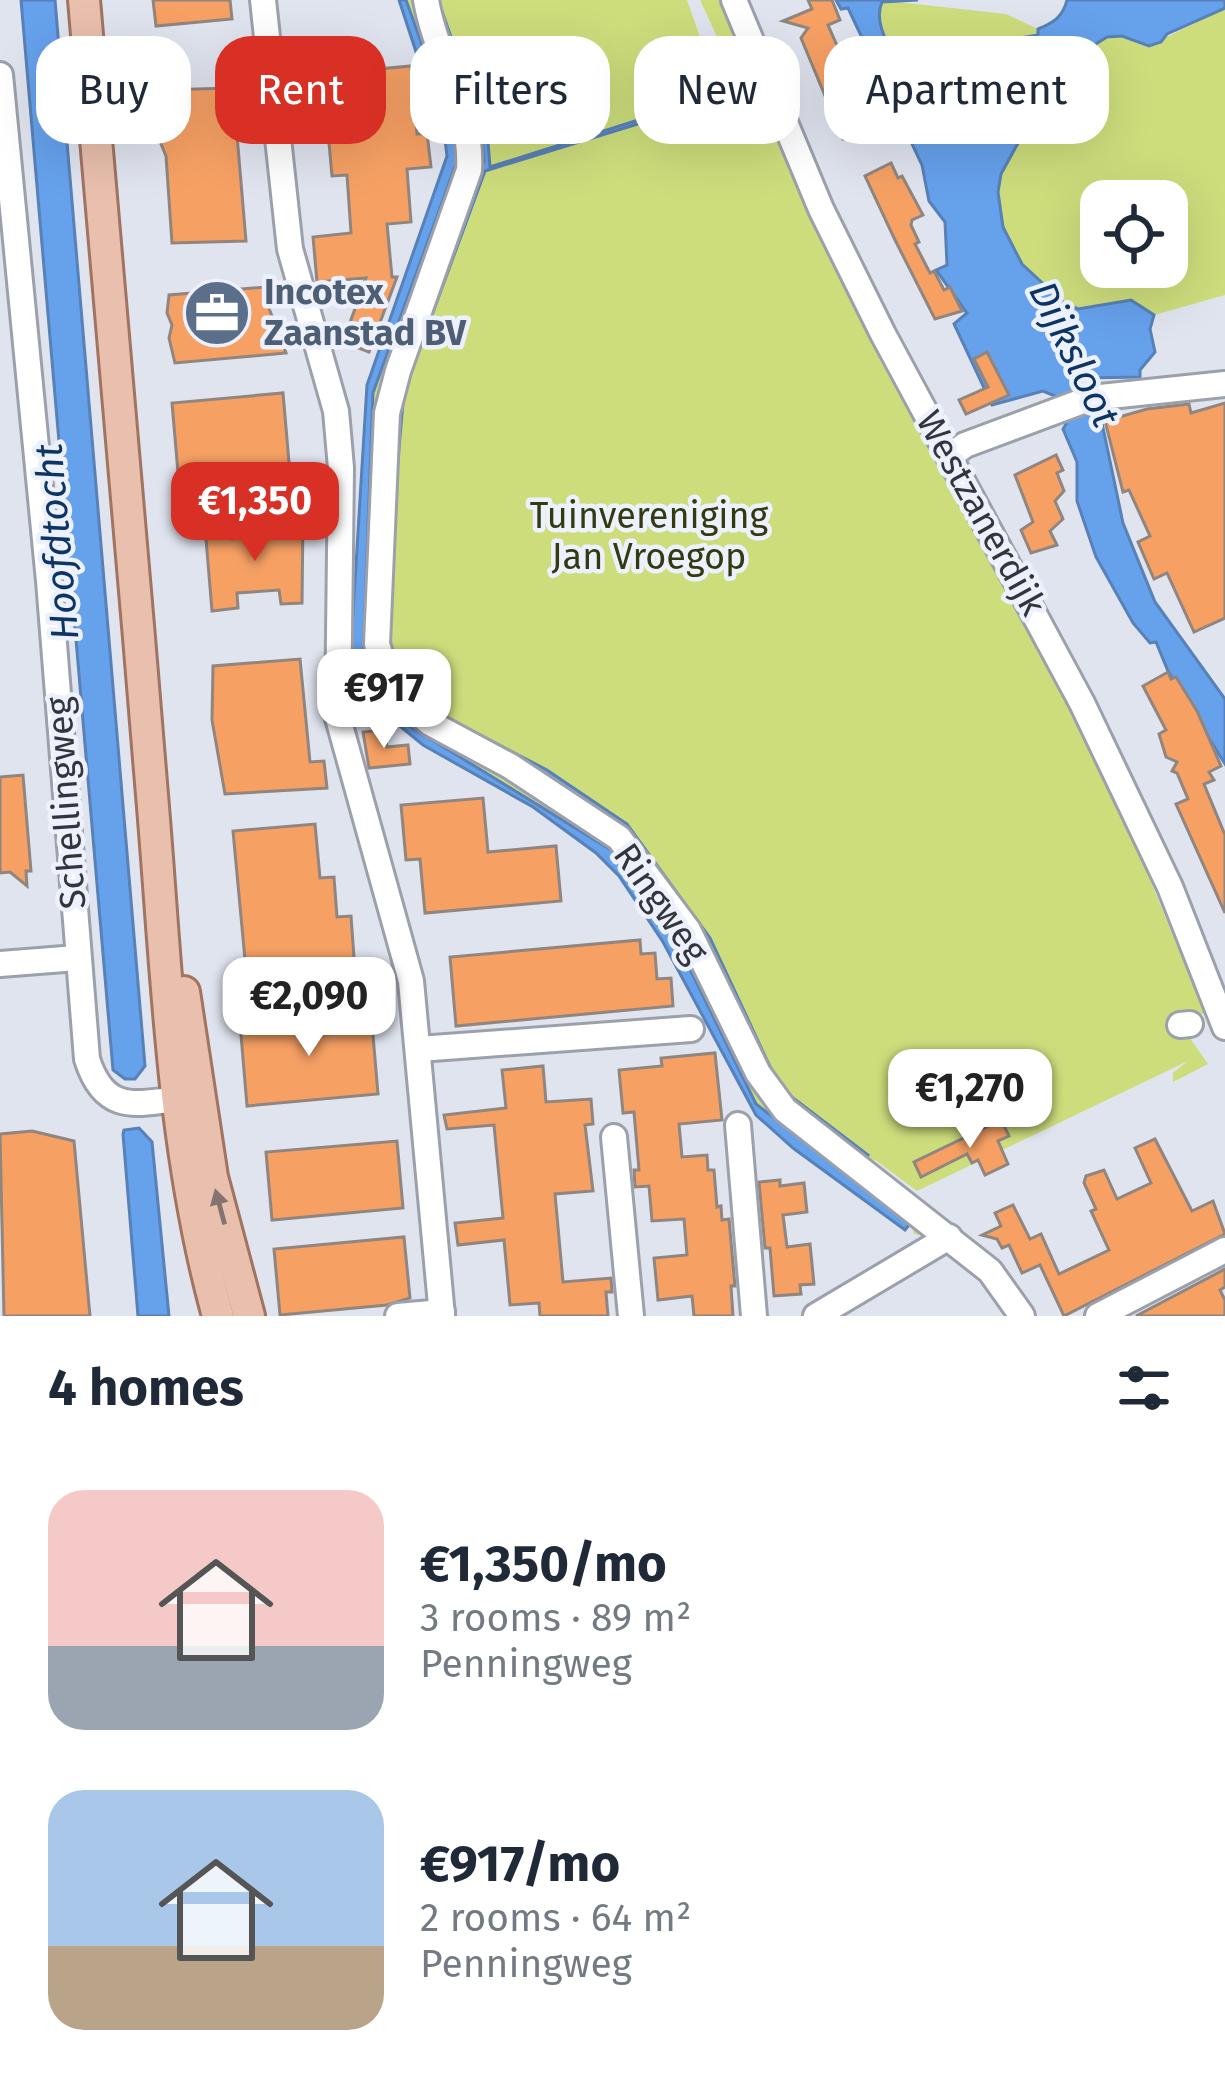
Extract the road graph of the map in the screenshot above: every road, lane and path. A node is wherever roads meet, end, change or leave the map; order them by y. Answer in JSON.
{"nodes":[{"id":1,"x":84,"y":0,"type":"edge"},
{"id":2,"x":263,"y":0,"type":"edge"},
{"id":3,"x":426,"y":0,"type":"edge"},
{"id":4,"x":734,"y":0,"type":"edge"},
{"id":5,"x":0,"y":75,"type":"edge"},
{"id":6,"x":1225,"y":384,"type":"edge"},
{"id":7,"x":950,"y":457,"type":"junction"},
{"id":8,"x":77,"y":958,"type":"junction"},
{"id":9,"x":0,"y":964,"type":"edge"},
{"id":10,"x":1205,"y":1022,"type":"edge"},
{"id":11,"x":691,"y":1029,"type":"dead end"},
{"id":12,"x":419,"y":1049,"type":"junction"},
{"id":13,"x":189,"y":1098,"type":"junction"},
{"id":14,"x":738,"y":1125,"type":"dead end"},
{"id":15,"x":614,"y":1137,"type":"dead end"},
{"id":16,"x":949,"y":1238,"type":"junction"},
{"id":17,"x":1225,"y":1250,"type":"edge"},
{"id":18,"x":442,"y":1314,"type":"edge"},
{"id":19,"x":218,"y":1316,"type":"edge"},
{"id":20,"x":249,"y":1316,"type":"edge"},
{"id":21,"x":398,"y":1316,"type":"edge"},
{"id":22,"x":631,"y":1316,"type":"edge"},
{"id":23,"x":754,"y":1316,"type":"edge"},
{"id":24,"x":816,"y":1316,"type":"edge"},
{"id":25,"x":1022,"y":1316,"type":"edge"},
{"id":26,"x":1098,"y":1316,"type":"edge"}],
"edges":[{"from":1,"to":13,"type":"main road"},
{"from":2,"to":12,"type":"street"},
{"from":3,"to":16,"type":"street","name":"Ringweg"},
{"from":4,"to":7,"type":"street","name":"Westzanerdijk"},
{"from":5,"to":8,"type":"street","name":"Schellingweg"},
{"from":6,"to":7,"type":"street"},
{"from":7,"to":10,"type":"street","name":"Westzanerdijk"},
{"from":8,"to":9,"type":"street"},
{"from":8,"to":13,"type":"street","name":"Schellingweg"},
{"from":11,"to":12,"type":"street"},
{"from":12,"to":18,"type":"street"},
{"from":13,"to":19,"type":"main road"},
{"from":20,"to":13,"type":"main road","one_way":true},
{"from":14,"to":23,"type":"street"},
{"from":15,"to":22,"type":"street"},
{"from":16,"to":24,"type":"street"},
{"from":16,"to":25,"type":"street","name":"Ringweg"},
{"from":17,"to":26,"type":"street"},
{"from":18,"to":21,"type":"street"}]}
